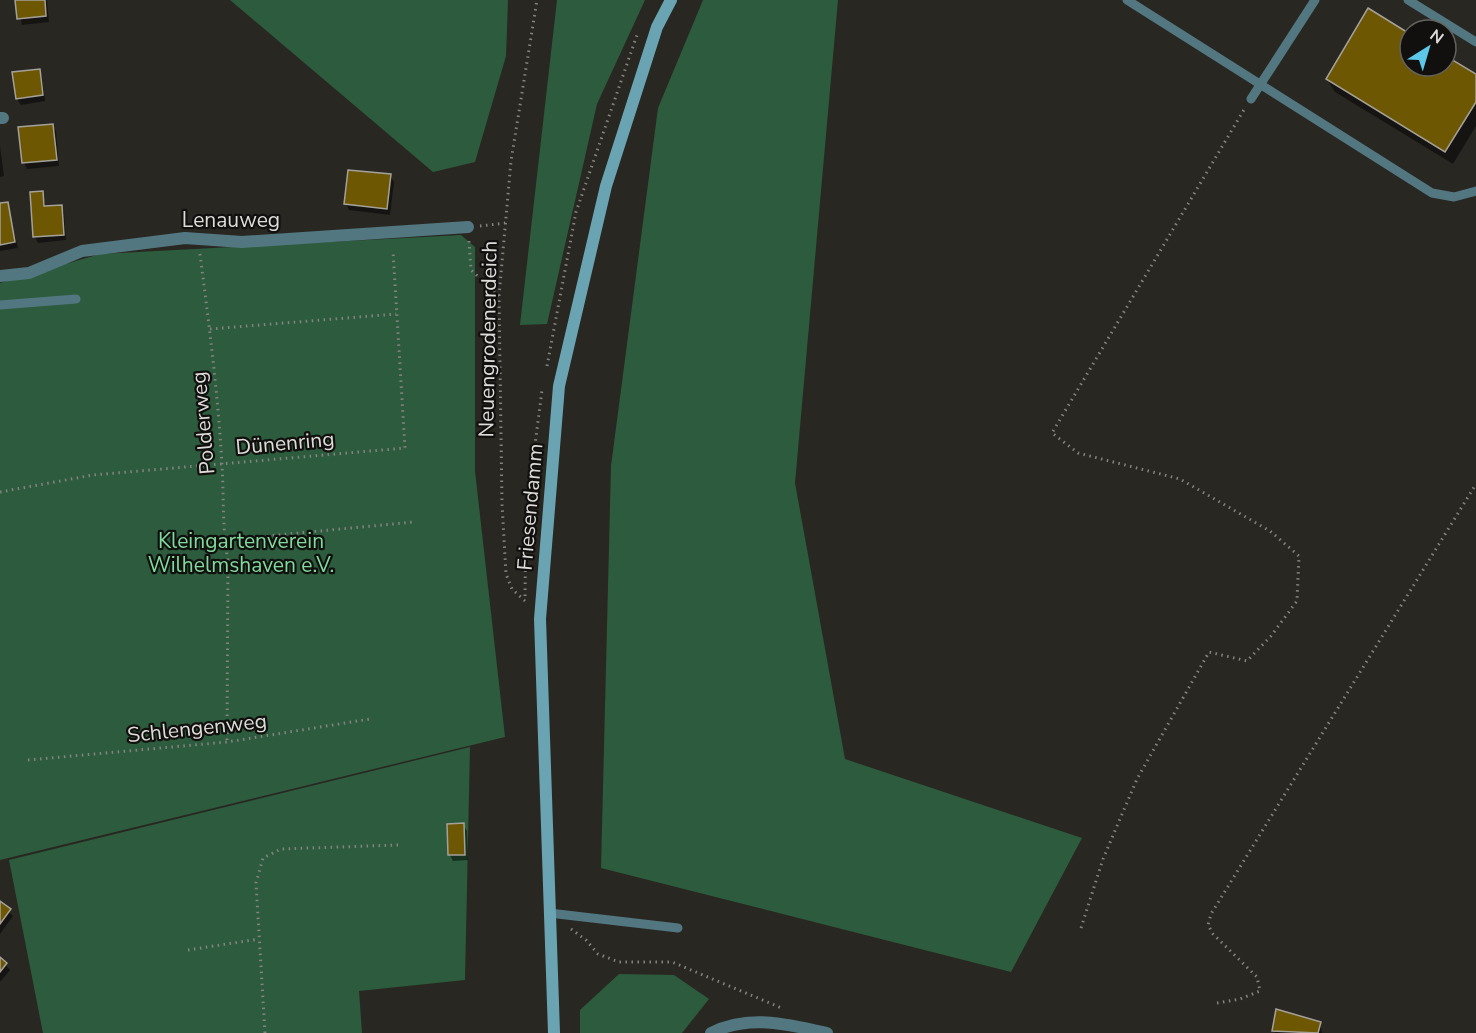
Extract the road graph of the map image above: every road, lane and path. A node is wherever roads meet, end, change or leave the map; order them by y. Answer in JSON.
{"nodes":[{"id":1,"x":537,"y":0,"type":"edge"},
{"id":2,"x":671,"y":0,"type":"edge"},
{"id":3,"x":1128,"y":0,"type":"edge"},
{"id":4,"x":1315,"y":0,"type":"edge"},
{"id":5,"x":1408,"y":0,"type":"edge"},
{"id":6,"x":1476,"y":42,"type":"edge"},
{"id":7,"x":1260,"y":85,"type":"junction"},
{"id":8,"x":1251,"y":99,"type":"joint"},
{"id":9,"x":1476,"y":191,"type":"edge"},
{"id":10,"x":506,"y":224,"type":"junction"},
{"id":11,"x":468,"y":227,"type":"junction"},
{"id":12,"x":393,"y":251,"type":"dead end"},
{"id":13,"x":188,"y":254,"type":"dead end"},
{"id":14,"x":0,"y":276,"type":"edge"},
{"id":15,"x":499,"y":296,"type":"junction"},
{"id":16,"x":76,"y":299,"type":"dead end"},
{"id":17,"x":0,"y":305,"type":"edge"},
{"id":18,"x":396,"y":314,"type":"junction"},
{"id":19,"x":210,"y":329,"type":"junction"},
{"id":20,"x":222,"y":464,"type":"junction"},
{"id":21,"x":1476,"y":484,"type":"edge"},
{"id":22,"x":0,"y":492,"type":"edge"},
{"id":23,"x":414,"y":522,"type":"dead end"},
{"id":24,"x":224,"y":540,"type":"junction"},
{"id":25,"x":525,"y":601,"type":"dead end"},
{"id":26,"x":370,"y":719,"type":"dead end"},
{"id":27,"x":227,"y":742,"type":"junction"},
{"id":28,"x":28,"y":760,"type":"dead end"},
{"id":29,"x":398,"y":845,"type":"dead end"},
{"id":30,"x":549,"y":913,"type":"junction"},
{"id":31,"x":678,"y":928,"type":"dead end"},
{"id":32,"x":1081,"y":928,"type":"dead end"},
{"id":33,"x":259,"y":939,"type":"junction"},
{"id":34,"x":188,"y":950,"type":"dead end"},
{"id":35,"x":1217,"y":1003,"type":"dead end"},
{"id":36,"x":790,"y":1011,"type":"dead end"},
{"id":37,"x":265,"y":1033,"type":"edge"},
{"id":38,"x":554,"y":1033,"type":"edge"},
{"id":39,"x":711,"y":1033,"type":"edge"},
{"id":40,"x":827,"y":1033,"type":"edge"}],
"edges":[{"from":1,"to":10,"type":"path","name":"Neuengrodenerdeich"},
{"from":2,"to":30,"type":"main road","name":"Friesendamm"},
{"from":3,"to":7,"type":"lane"},
{"from":4,"to":7,"type":"lane"},
{"from":5,"to":6,"type":"lane"},
{"from":7,"to":8,"type":"lane"},
{"from":7,"to":9,"type":"lane"},
{"from":8,"to":32,"type":"path"},
{"from":10,"to":11,"type":"path"},
{"from":10,"to":15,"type":"path","name":"Neuengrodenerdeich"},
{"from":11,"to":14,"type":"street","name":"Lenauweg"},
{"from":11,"to":15,"type":"path"},
{"from":12,"to":18,"type":"path","name":"Dünenring"},
{"from":13,"to":19,"type":"path","name":"Polderweg"},
{"from":15,"to":25,"type":"path","name":"Neuengrodenerdeich"},
{"from":16,"to":17,"type":"lane"},
{"from":18,"to":19,"type":"path"},
{"from":18,"to":20,"type":"path","name":"Dünenring"},
{"from":19,"to":20,"type":"path","name":"Polderweg"},
{"from":20,"to":22,"type":"path","name":"Dünenring"},
{"from":20,"to":24,"type":"path","name":"Polderweg"},
{"from":21,"to":35,"type":"path"},
{"from":23,"to":24,"type":"path"},
{"from":24,"to":27,"type":"path","name":"Polderweg"},
{"from":26,"to":27,"type":"path","name":"Schlengenweg"},
{"from":27,"to":28,"type":"path","name":"Schlengenweg"},
{"from":29,"to":33,"type":"path"},
{"from":30,"to":31,"type":"lane"},
{"from":30,"to":36,"type":"path"},
{"from":30,"to":38,"type":"main road","name":"Friesendamm"},
{"from":33,"to":34,"type":"path"},
{"from":33,"to":37,"type":"path"},
{"from":39,"to":40,"type":"street"}]}
